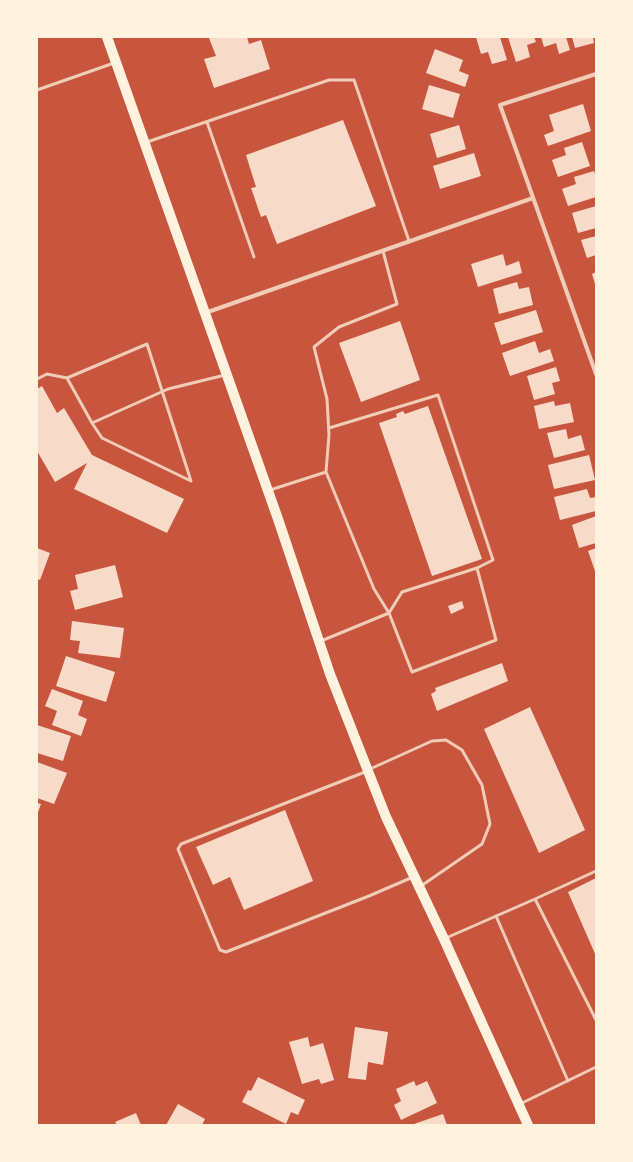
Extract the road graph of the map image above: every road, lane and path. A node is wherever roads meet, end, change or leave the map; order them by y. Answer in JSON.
{"nodes":[{"id":1,"x":107,"y":37,"type":"edge"},
{"id":2,"x":116,"y":62,"type":"junction"},
{"id":3,"x":596,"y":74,"type":"edge"},
{"id":4,"x":37,"y":90,"type":"edge"},
{"id":5,"x":207,"y":122,"type":"junction"},
{"id":6,"x":145,"y":143,"type":"junction"},
{"id":7,"x":533,"y":198,"type":"junction"},
{"id":8,"x":409,"y":241,"type":"junction"},
{"id":9,"x":383,"y":251,"type":"junction"},
{"id":10,"x":254,"y":257,"type":"dead end"},
{"id":11,"x":205,"y":313,"type":"junction"},
{"id":12,"x":596,"y":374,"type":"edge"},
{"id":13,"x":227,"y":375,"type":"junction"},
{"id":14,"x":67,"y":378,"type":"junction"},
{"id":15,"x":37,"y":379,"type":"edge"},
{"id":16,"x":163,"y":392,"type":"junction"},
{"id":17,"x":92,"y":423,"type":"junction"},
{"id":18,"x":329,"y":428,"type":"junction"},
{"id":19,"x":326,"y":472,"type":"junction"},
{"id":20,"x":268,"y":490,"type":"junction"},
{"id":21,"x":477,"y":568,"type":"junction"},
{"id":22,"x":389,"y":613,"type":"junction"},
{"id":23,"x":320,"y":641,"type":"junction"},
{"id":24,"x":368,"y":770,"type":"junction"},
{"id":25,"x":596,"y":871,"type":"edge"},
{"id":26,"x":414,"y":877,"type":"junction"},
{"id":27,"x":420,"y":887,"type":"junction"},
{"id":28,"x":535,"y":899,"type":"junction"},
{"id":29,"x":496,"y":916,"type":"junction"},
{"id":30,"x":444,"y":939,"type":"junction"},
{"id":31,"x":596,"y":1020,"type":"edge"},
{"id":32,"x":596,"y":1067,"type":"edge"},
{"id":33,"x":568,"y":1081,"type":"junction"},
{"id":34,"x":519,"y":1105,"type":"junction"},
{"id":35,"x":528,"y":1125,"type":"edge"}],
"edges":[{"from":1,"to":2,"type":"main road"},
{"from":2,"to":4,"type":"lane"},
{"from":2,"to":6,"type":"main road"},
{"from":3,"to":7,"type":"street"},
{"from":5,"to":6,"type":"lane"},
{"from":5,"to":8,"type":"lane"},
{"from":5,"to":10,"type":"lane"},
{"from":6,"to":11,"type":"main road"},
{"from":7,"to":8,"type":"street"},
{"from":7,"to":12,"type":"street"},
{"from":8,"to":9,"type":"street"},
{"from":9,"to":11,"type":"street"},
{"from":9,"to":18,"type":"lane"},
{"from":11,"to":13,"type":"main road"},
{"from":13,"to":16,"type":"lane"},
{"from":13,"to":20,"type":"main road"},
{"from":14,"to":15,"type":"lane"},
{"from":14,"to":16,"type":"lane"},
{"from":14,"to":17,"type":"lane"},
{"from":16,"to":17,"type":"lane"},
{"from":16,"to":17,"type":"lane"},
{"from":18,"to":19,"type":"lane"},
{"from":18,"to":21,"type":"lane"},
{"from":19,"to":20,"type":"lane"},
{"from":19,"to":22,"type":"lane"},
{"from":20,"to":23,"type":"main road"},
{"from":21,"to":22,"type":"lane"},
{"from":21,"to":22,"type":"lane"},
{"from":22,"to":23,"type":"lane"},
{"from":23,"to":24,"type":"main road"},
{"from":24,"to":26,"type":"main road"},
{"from":24,"to":26,"type":"lane"},
{"from":24,"to":27,"type":"lane"},
{"from":25,"to":28,"type":"lane"},
{"from":26,"to":27,"type":"main road"},
{"from":27,"to":30,"type":"main road"},
{"from":28,"to":29,"type":"lane"},
{"from":28,"to":31,"type":"lane"},
{"from":29,"to":30,"type":"lane"},
{"from":29,"to":33,"type":"lane"},
{"from":30,"to":34,"type":"main road"},
{"from":32,"to":33,"type":"lane"},
{"from":33,"to":34,"type":"lane"},
{"from":34,"to":35,"type":"main road"}]}
